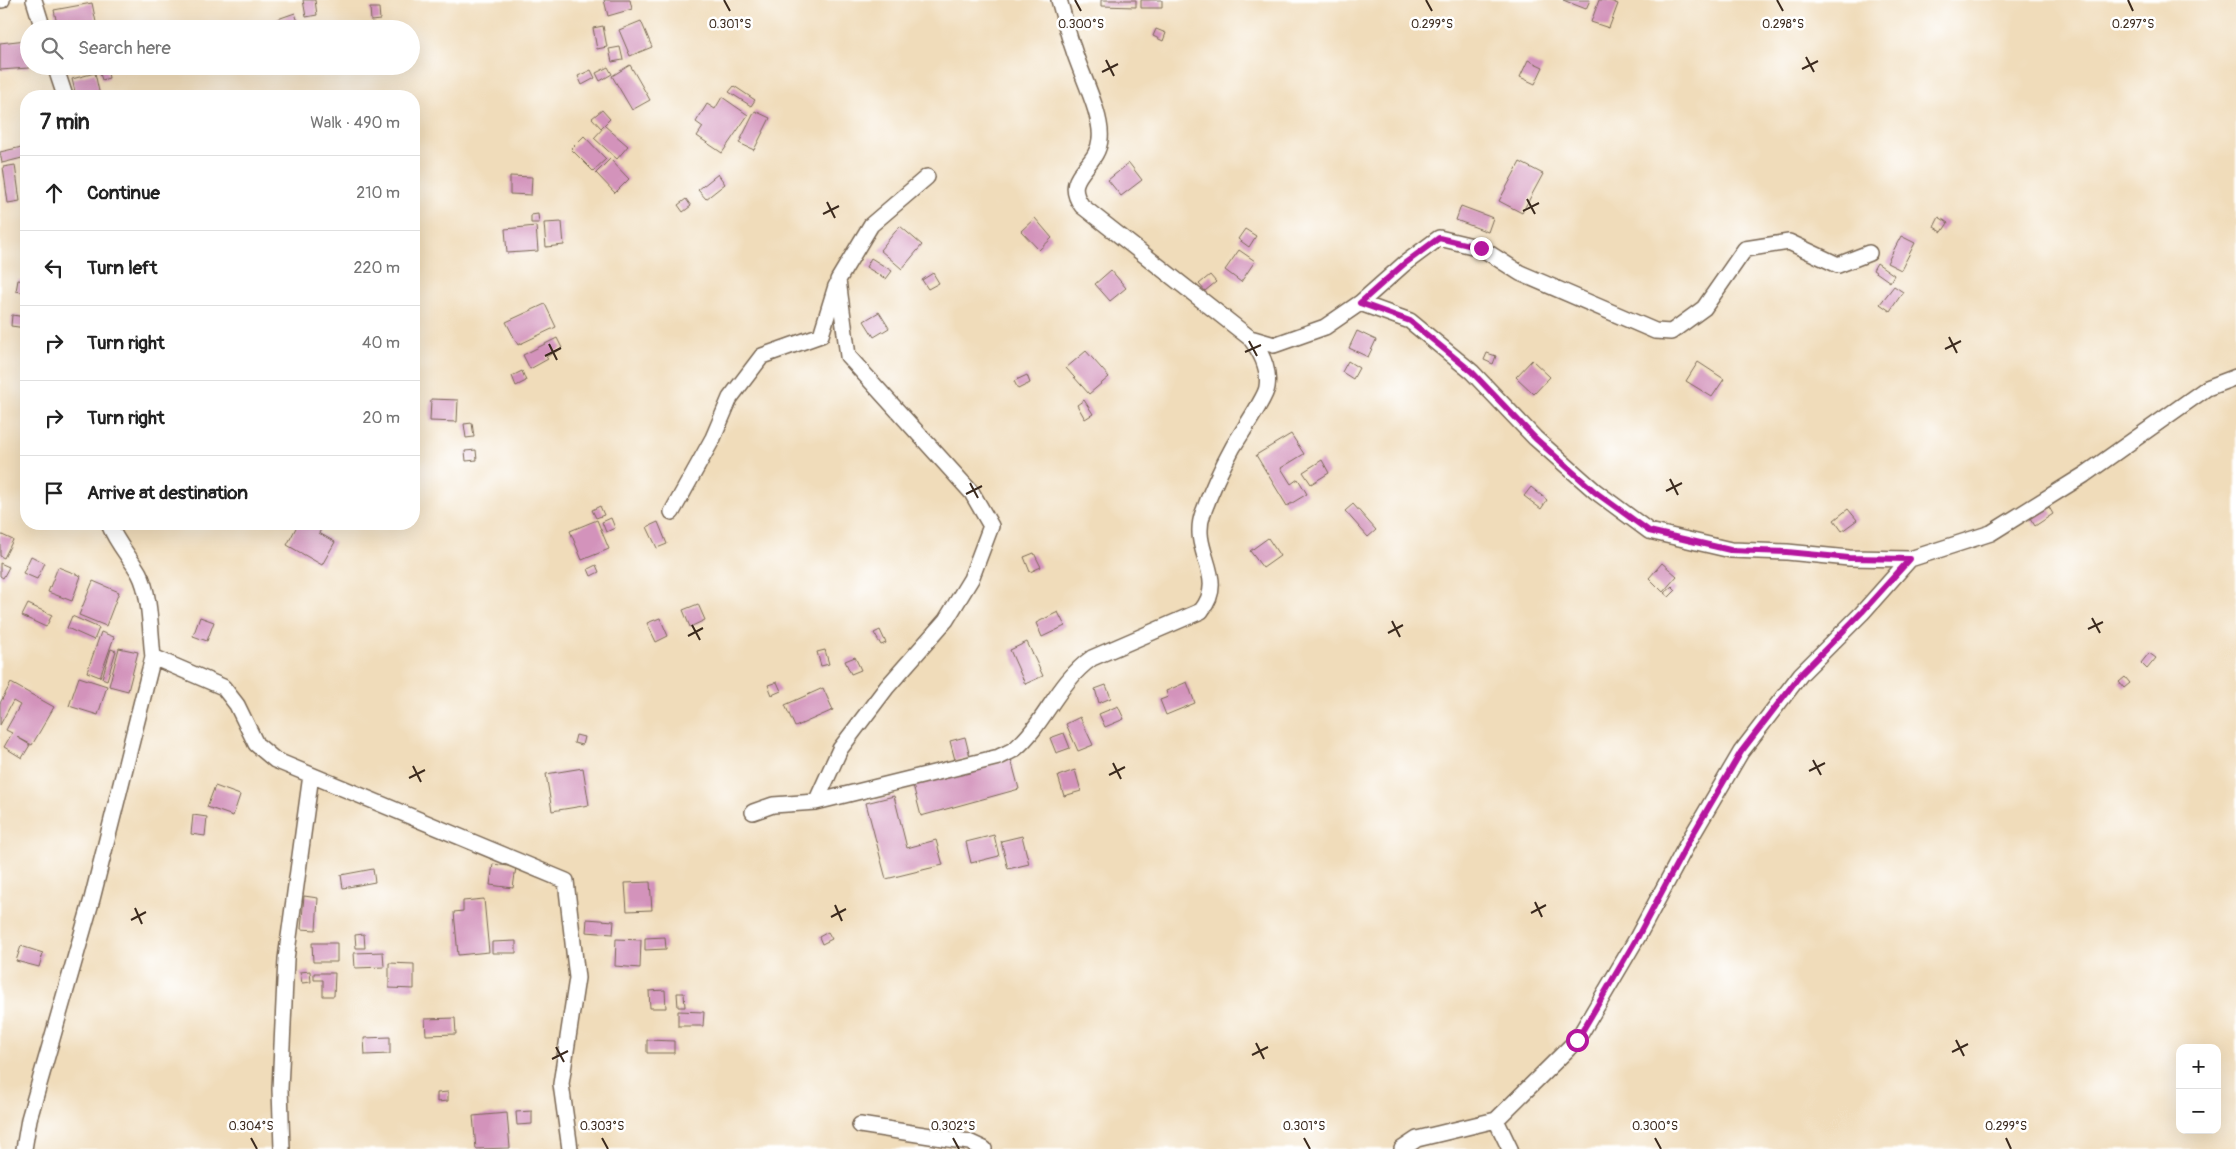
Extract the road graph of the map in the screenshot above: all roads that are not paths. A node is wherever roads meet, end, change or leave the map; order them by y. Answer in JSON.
{"nodes":[{"id":1,"x":34,"y":0,"type":"edge"},
{"id":2,"x":1060,"y":0,"type":"edge"},
{"id":3,"x":40,"y":20,"type":"edge"},
{"id":4,"x":58,"y":75,"type":"edge"},
{"id":5,"x":63,"y":90,"type":"edge"},
{"id":6,"x":927,"y":177,"type":"dead end"},
{"id":7,"x":1869,"y":252,"type":"dead end"},
{"id":8,"x":838,"y":280,"type":"junction"},
{"id":9,"x":1360,"y":303,"type":"junction"},
{"id":10,"x":1250,"y":338,"type":"junction"},
{"id":11,"x":2236,"y":377,"type":"edge"},
{"id":12,"x":672,"y":512,"type":"dead end"},
{"id":13,"x":111,"y":530,"type":"edge"},
{"id":14,"x":1910,"y":559,"type":"junction"},
{"id":15,"x":153,"y":657,"type":"junction"},
{"id":16,"x":310,"y":775,"type":"junction"},
{"id":17,"x":816,"y":802,"type":"junction"},
{"id":18,"x":753,"y":812,"type":"dead end"},
{"id":19,"x":1496,"y":1120,"type":"junction"},
{"id":20,"x":860,"y":1125,"type":"dead end"},
{"id":21,"x":24,"y":1149,"type":"edge"},
{"id":22,"x":282,"y":1149,"type":"edge"},
{"id":23,"x":570,"y":1149,"type":"edge"},
{"id":24,"x":984,"y":1149,"type":"edge"},
{"id":25,"x":1402,"y":1149,"type":"edge"},
{"id":26,"x":1510,"y":1149,"type":"edge"}],
"edges":[{"from":1,"to":3,"type":"street"},
{"from":2,"to":10,"type":"street"},
{"from":4,"to":5,"type":"street"},
{"from":6,"to":8,"type":"street"},
{"from":7,"to":9,"type":"street"},
{"from":8,"to":12,"type":"street"},
{"from":8,"to":17,"type":"street"},
{"from":9,"to":10,"type":"street"},
{"from":9,"to":14,"type":"street"},
{"from":10,"to":17,"type":"street"},
{"from":11,"to":14,"type":"street"},
{"from":13,"to":15,"type":"street"},
{"from":14,"to":19,"type":"street"},
{"from":15,"to":16,"type":"street"},
{"from":15,"to":21,"type":"street"},
{"from":16,"to":22,"type":"street"},
{"from":16,"to":23,"type":"street"},
{"from":17,"to":18,"type":"street"},
{"from":19,"to":25,"type":"street"},
{"from":19,"to":26,"type":"street"},
{"from":20,"to":24,"type":"street"}]}
